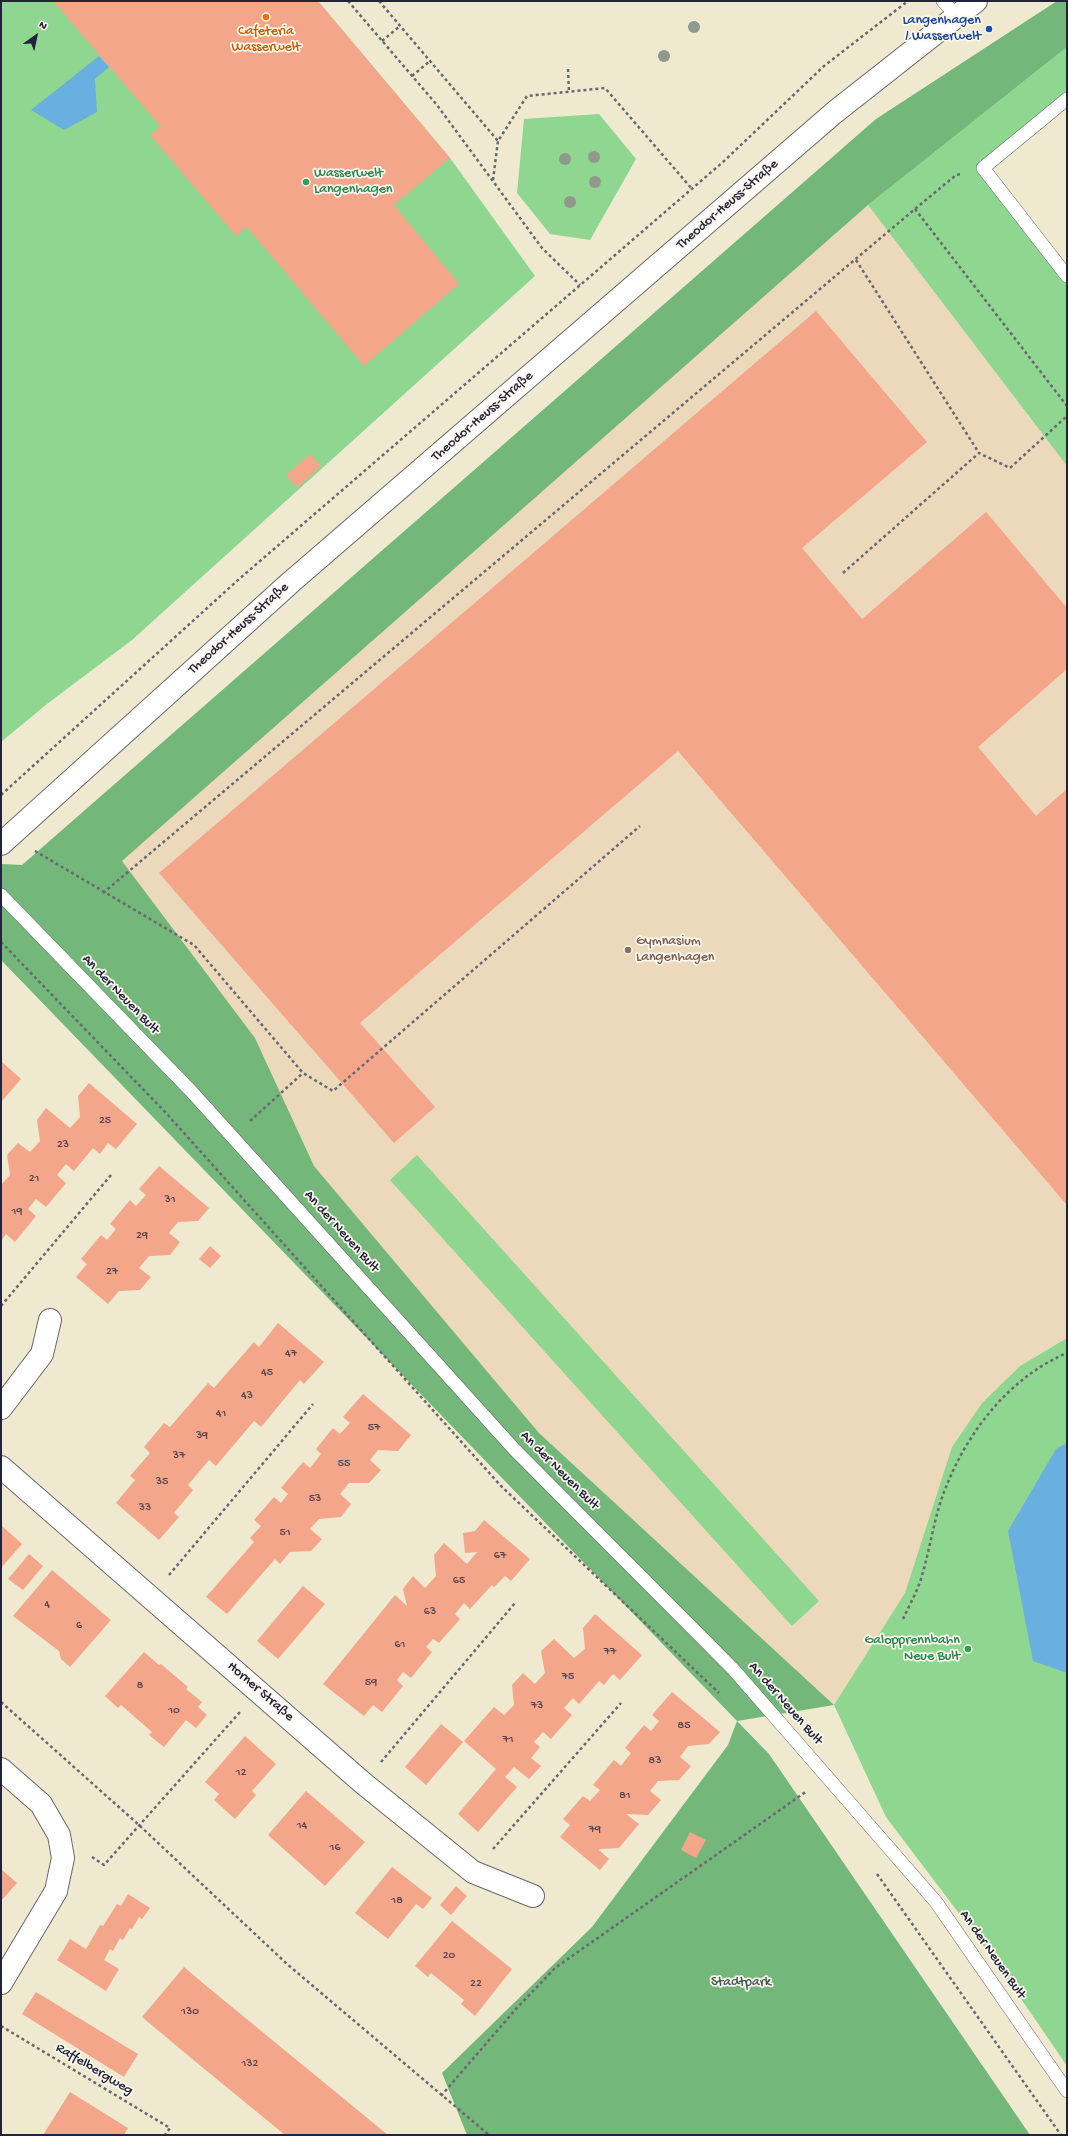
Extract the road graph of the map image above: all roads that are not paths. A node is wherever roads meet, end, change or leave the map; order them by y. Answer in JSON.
{"nodes":[{"id":1,"x":976,"y":1,"type":"edge"},
{"id":2,"x":949,"y":8,"type":"edge"},
{"id":3,"x":1067,"y":98,"type":"edge"},
{"id":4,"x":1067,"y":276,"type":"edge"},
{"id":5,"x":5,"y":840,"type":"edge"},
{"id":6,"x":1,"y":895,"type":"edge"},
{"id":7,"x":50,"y":1320,"type":"dead end"},
{"id":8,"x":1,"y":1408,"type":"edge"},
{"id":9,"x":1,"y":1467,"type":"edge"},
{"id":10,"x":1,"y":1769,"type":"edge"},
{"id":11,"x":532,"y":1896,"type":"dead end"},
{"id":12,"x":1,"y":1983,"type":"edge"},
{"id":13,"x":1067,"y":2091,"type":"edge"}],
"edges":[{"from":1,"to":2,"type":"street","name":"Theodor-Heuss-Straße"},
{"from":2,"to":5,"type":"street","name":"Theodor-Heuss-Straße"},
{"from":3,"to":4,"type":"lane"},
{"from":6,"to":13,"type":"lane","name":"An der Neuen Bult"},
{"from":7,"to":8,"type":"street"},
{"from":9,"to":11,"type":"street","name":"Horner Straße"},
{"from":10,"to":12,"type":"street"}]}
